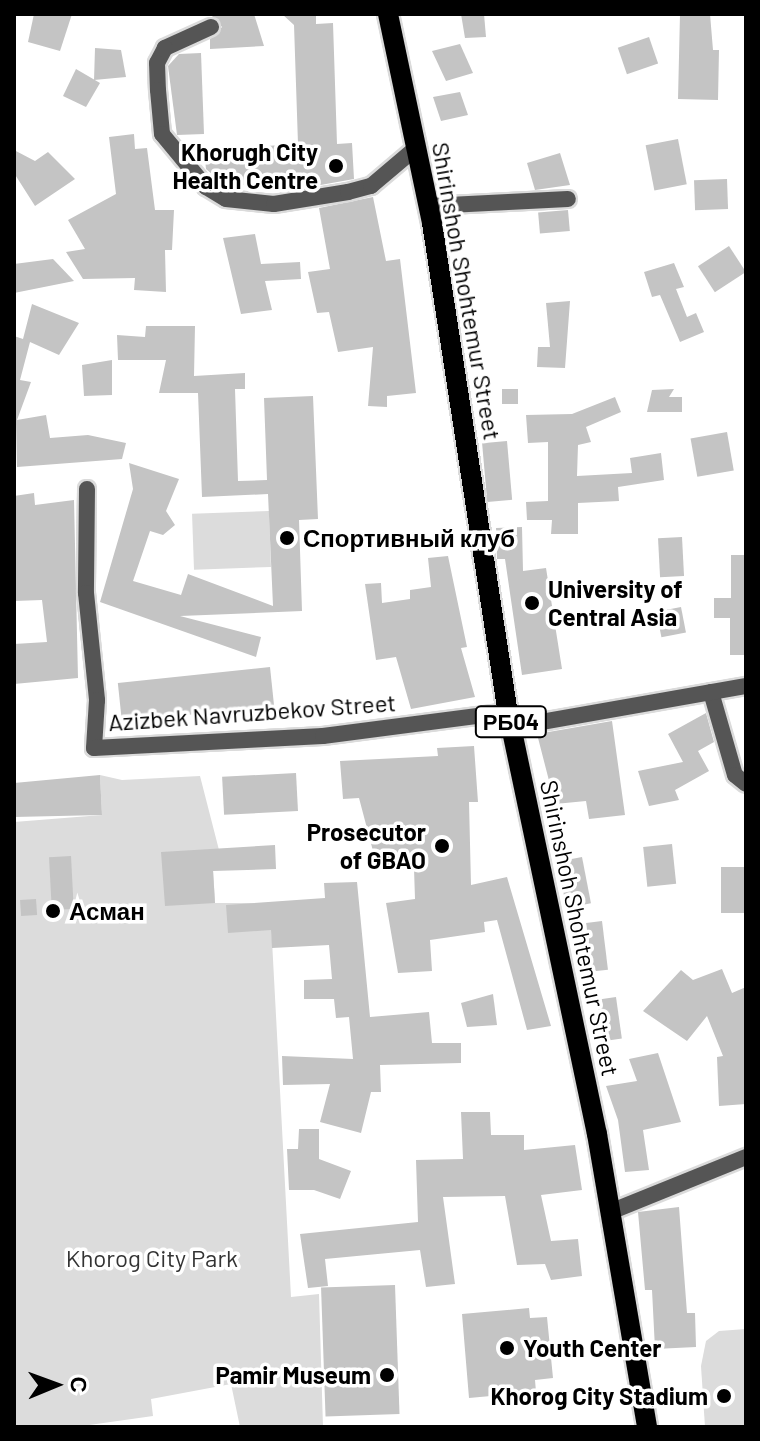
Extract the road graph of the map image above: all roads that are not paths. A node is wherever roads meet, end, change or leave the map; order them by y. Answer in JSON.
{"nodes":[{"id":1,"x":388,"y":14,"type":"edge"},
{"id":2,"x":211,"y":27,"type":"dead end"},
{"id":3,"x":416,"y":148,"type":"junction"},
{"id":4,"x":568,"y":199,"type":"dead end"},
{"id":5,"x":429,"y":206,"type":"junction"},
{"id":6,"x":87,"y":489,"type":"dead end"},
{"id":7,"x":746,"y":686,"type":"edge"},
{"id":8,"x":711,"y":692,"type":"junction"},
{"id":9,"x":511,"y":720,"type":"junction"},
{"id":10,"x":746,"y":784,"type":"edge"},
{"id":11,"x":746,"y":1157,"type":"edge"},
{"id":12,"x":610,"y":1212,"type":"junction"},
{"id":13,"x":647,"y":1427,"type":"edge"}],
"edges":[{"from":1,"to":3,"type":"main road","name":"Shirinshoh Shohtemur Street","number":"РБ04"},
{"from":2,"to":3,"type":"street"},
{"from":3,"to":5,"type":"main road","name":"Shirinshoh Shohtemur Street","number":"РБ04"},
{"from":4,"to":5,"type":"street"},
{"from":5,"to":9,"type":"main road","name":"Shirinshoh Shohtemur Street","number":"РБ04"},
{"from":6,"to":9,"type":"street","name":"Azizbek Navruzbekov Street"},
{"from":7,"to":8,"type":"street"},
{"from":8,"to":9,"type":"street"},
{"from":8,"to":10,"type":"street"},
{"from":9,"to":12,"type":"main road","name":"Shirinshoh Shohtemur Street","number":"РБ04"},
{"from":11,"to":12,"type":"street"},
{"from":12,"to":13,"type":"main road","name":"Shirinshoh Shohtemur Street","number":"РБ04"}]}
